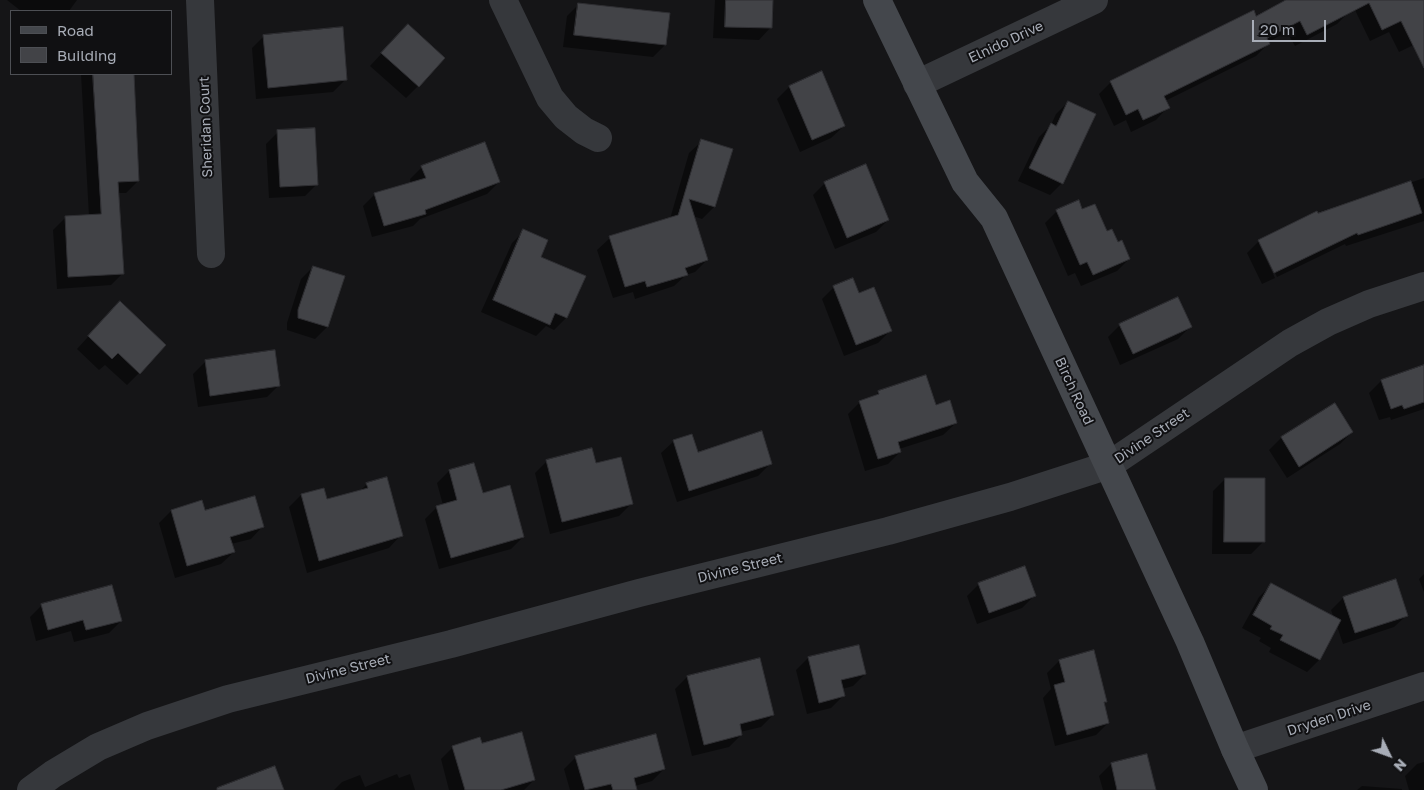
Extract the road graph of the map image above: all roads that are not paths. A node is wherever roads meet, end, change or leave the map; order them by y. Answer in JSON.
{"nodes":[{"id":1,"x":200,"y":0,"type":"edge"},
{"id":2,"x":503,"y":0,"type":"edge"},
{"id":3,"x":877,"y":0,"type":"edge"},
{"id":4,"x":1094,"y":0,"type":"edge"},
{"id":5,"x":917,"y":84,"type":"junction"},
{"id":6,"x":598,"y":138,"type":"dead end"},
{"id":7,"x":211,"y":254,"type":"dead end"},
{"id":8,"x":1424,"y":286,"type":"edge"},
{"id":9,"x":1108,"y":465,"type":"junction"},
{"id":10,"x":1424,"y":686,"type":"edge"},
{"id":11,"x":1235,"y":749,"type":"junction"},
{"id":12,"x":31,"y":790,"type":"edge"},
{"id":13,"x":1254,"y":790,"type":"edge"}],
"edges":[{"from":1,"to":7,"type":"street","name":"Sheridan Court"},
{"from":2,"to":6,"type":"street"},
{"from":3,"to":5,"type":"street","name":"Birch Road"},
{"from":4,"to":5,"type":"street","name":"Elnido Drive"},
{"from":5,"to":9,"type":"street","name":"Birch Road"},
{"from":8,"to":9,"type":"street","name":"Divine Street"},
{"from":9,"to":11,"type":"street","name":"Birch Road"},
{"from":9,"to":12,"type":"street","name":"Divine Street"},
{"from":10,"to":11,"type":"street","name":"Dryden Drive"},
{"from":11,"to":13,"type":"street","name":"Birch Road"}]}
